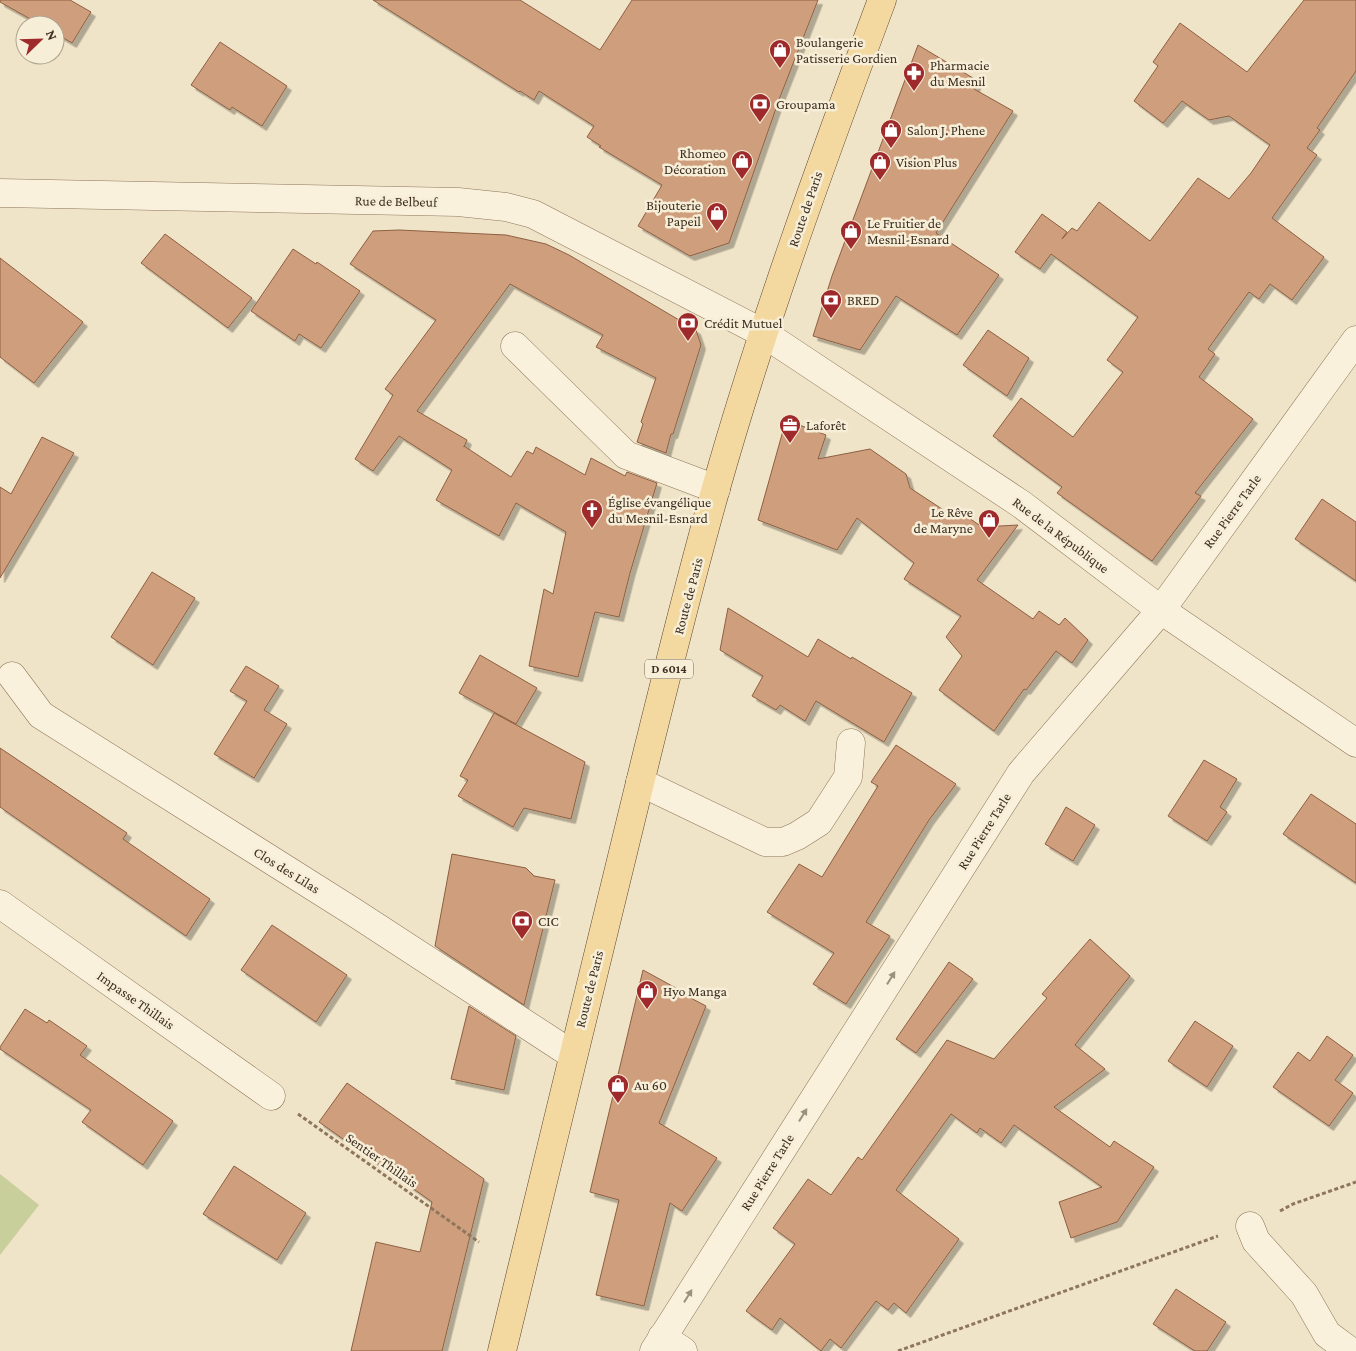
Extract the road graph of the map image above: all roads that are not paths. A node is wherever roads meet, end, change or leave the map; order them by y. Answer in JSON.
{"nodes":[{"id":1,"x":882,"y":0,"type":"edge"},
{"id":2,"x":0,"y":193,"type":"edge"},
{"id":3,"x":763,"y":333,"type":"junction"},
{"id":4,"x":1356,"y":340,"type":"edge"},
{"id":5,"x":515,"y":346,"type":"dead end"},
{"id":6,"x":716,"y":489,"type":"junction"},
{"id":7,"x":1161,"y":610,"type":"junction"},
{"id":8,"x":12,"y":676,"type":"dead end"},
{"id":9,"x":851,"y":743,"type":"dead end"},
{"id":10,"x":1356,"y":743,"type":"edge"},
{"id":11,"x":640,"y":782,"type":"junction"},
{"id":12,"x":0,"y":904,"type":"edge"},
{"id":13,"x":573,"y":1055,"type":"junction"},
{"id":14,"x":271,"y":1096,"type":"road end"},
{"id":15,"x":1250,"y":1226,"type":"road end"},
{"id":16,"x":666,"y":1346,"type":"edge"},
{"id":17,"x":502,"y":1351,"type":"edge"},
{"id":18,"x":1350,"y":1351,"type":"edge"}],
"edges":[{"from":1,"to":3,"type":"main road","name":"Route de Paris","number":"D 6014"},
{"from":2,"to":3,"type":"street","name":"Rue de Belbeuf"},
{"from":3,"to":6,"type":"main road","name":"Route de Paris","number":"D 6014"},
{"from":3,"to":7,"type":"street","name":"Rue de la République"},
{"from":4,"to":7,"type":"street","name":"Rue Pierre Tarle"},
{"from":5,"to":6,"type":"street"},
{"from":6,"to":11,"type":"main road","name":"Route de Paris","number":"D 6014"},
{"from":7,"to":10,"type":"street","name":"Rue de la République"},
{"from":16,"to":7,"type":"street","name":"Rue Pierre Tarle","one_way":true},
{"from":8,"to":13,"type":"street","name":"Clos des Lilas"},
{"from":9,"to":11,"type":"street"},
{"from":11,"to":13,"type":"main road","name":"Route de Paris","number":"D 6014"},
{"from":12,"to":14,"type":"street","name":"Impasse Thillais"},
{"from":13,"to":17,"type":"main road","name":"Route de Paris","number":"D 6014"},
{"from":15,"to":18,"type":"street"}]}
